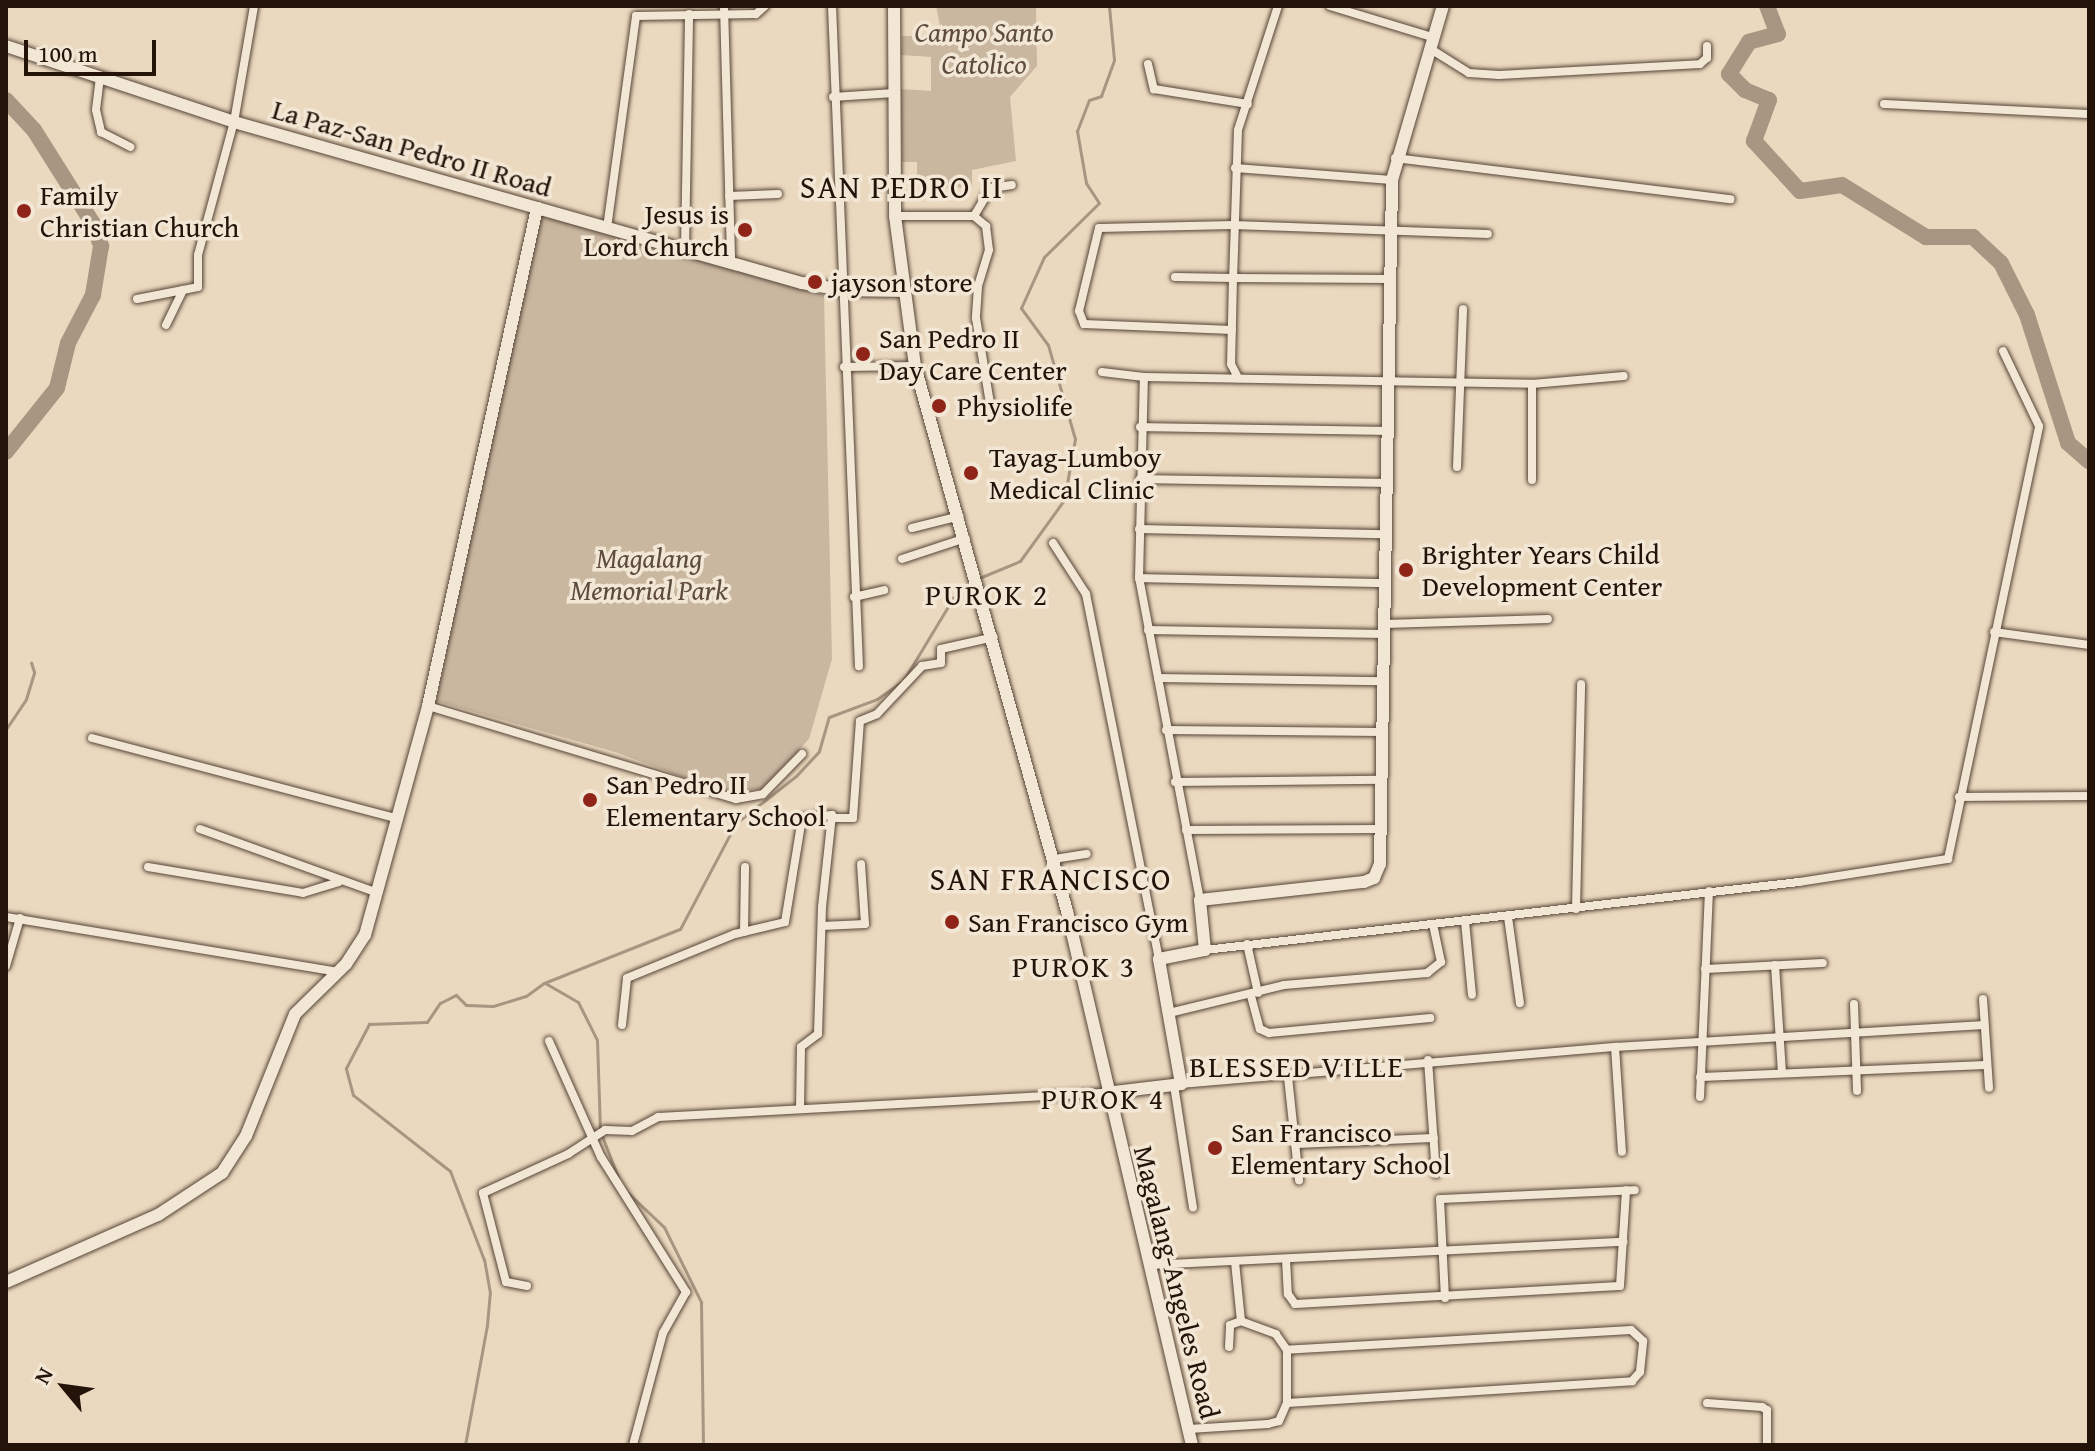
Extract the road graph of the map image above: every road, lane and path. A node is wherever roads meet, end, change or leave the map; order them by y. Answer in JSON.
{"nodes":[{"id":1,"x":254,"y":6,"type":"edge"},
{"id":2,"x":765,"y":6,"type":"edge"},
{"id":3,"x":832,"y":6,"type":"edge"},
{"id":4,"x":894,"y":6,"type":"edge"},
{"id":5,"x":1278,"y":6,"type":"edge"},
{"id":6,"x":1330,"y":6,"type":"edge"},
{"id":7,"x":1443,"y":6,"type":"edge"},
{"id":8,"x":724,"y":10,"type":"edge"},
{"id":9,"x":689,"y":14,"type":"junction"},
{"id":10,"x":1431,"y":42,"type":"junction"},
{"id":11,"x":6,"y":46,"type":"edge"},
{"id":12,"x":1707,"y":46,"type":"dead end"},
{"id":13,"x":1148,"y":64,"type":"dead end"},
{"id":14,"x":100,"y":77,"type":"junction"},
{"id":15,"x":894,"y":93,"type":"junction"},
{"id":16,"x":833,"y":97,"type":"junction"},
{"id":17,"x":1248,"y":104,"type":"junction"},
{"id":18,"x":1884,"y":104,"type":"dead end"},
{"id":19,"x":2089,"y":114,"type":"edge"},
{"id":20,"x":234,"y":122,"type":"junction"},
{"id":21,"x":130,"y":147,"type":"dead end"},
{"id":22,"x":1394,"y":157,"type":"junction"},
{"id":23,"x":1235,"y":168,"type":"junction"},
{"id":24,"x":1392,"y":180,"type":"junction"},
{"id":25,"x":1012,"y":185,"type":"dead end"},
{"id":26,"x":778,"y":194,"type":"dead end"},
{"id":27,"x":729,"y":196,"type":"junction"},
{"id":28,"x":1731,"y":199,"type":"dead end"},
{"id":29,"x":537,"y":208,"type":"junction"},
{"id":30,"x":895,"y":216,"type":"junction"},
{"id":31,"x":974,"y":216,"type":"junction"},
{"id":32,"x":1233,"y":225,"type":"junction"},
{"id":33,"x":607,"y":228,"type":"junction"},
{"id":34,"x":1389,"y":230,"type":"junction"},
{"id":35,"x":1488,"y":234,"type":"dead end"},
{"id":36,"x":685,"y":249,"type":"junction"},
{"id":37,"x":731,"y":262,"type":"junction"},
{"id":38,"x":1175,"y":277,"type":"dead end"},
{"id":39,"x":1233,"y":278,"type":"junction"},
{"id":40,"x":1389,"y":279,"type":"junction"},
{"id":41,"x":183,"y":290,"type":"junction"},
{"id":42,"x":841,"y":290,"type":"junction"},
{"id":43,"x":904,"y":291,"type":"junction"},
{"id":44,"x":137,"y":299,"type":"dead end"},
{"id":45,"x":1463,"y":309,"type":"dead end"},
{"id":46,"x":166,"y":325,"type":"dead end"},
{"id":47,"x":1232,"y":330,"type":"junction"},
{"id":48,"x":2003,"y":351,"type":"dead end"},
{"id":49,"x":915,"y":366,"type":"junction"},
{"id":50,"x":844,"y":367,"type":"junction"},
{"id":51,"x":1102,"y":372,"type":"dead end"},
{"id":52,"x":1624,"y":376,"type":"dead end"},
{"id":53,"x":1144,"y":377,"type":"junction"},
{"id":54,"x":1238,"y":378,"type":"junction"},
{"id":55,"x":1388,"y":380,"type":"junction"},
{"id":56,"x":1461,"y":382,"type":"junction"},
{"id":57,"x":1532,"y":384,"type":"junction"},
{"id":58,"x":991,"y":410,"type":"dead end"},
{"id":59,"x":1140,"y":427,"type":"junction"},
{"id":60,"x":1387,"y":431,"type":"junction"},
{"id":61,"x":1457,"y":467,"type":"dead end"},
{"id":62,"x":1140,"y":479,"type":"junction"},
{"id":63,"x":1532,"y":480,"type":"dead end"},
{"id":64,"x":1386,"y":483,"type":"junction"},
{"id":65,"x":960,"y":515,"type":"junction"},
{"id":66,"x":912,"y":528,"type":"dead end"},
{"id":67,"x":1139,"y":529,"type":"junction"},
{"id":68,"x":1384,"y":534,"type":"junction"},
{"id":69,"x":967,"y":538,"type":"junction"},
{"id":70,"x":1053,"y":543,"type":"dead end"},
{"id":71,"x":902,"y":559,"type":"dead end"},
{"id":72,"x":1139,"y":578,"type":"junction"},
{"id":73,"x":1385,"y":583,"type":"junction"},
{"id":74,"x":884,"y":590,"type":"dead end"},
{"id":75,"x":854,"y":597,"type":"junction"},
{"id":76,"x":1548,"y":619,"type":"dead end"},
{"id":77,"x":1384,"y":629,"type":"junction"},
{"id":78,"x":1148,"y":630,"type":"junction"},
{"id":79,"x":1994,"y":632,"type":"junction"},
{"id":80,"x":994,"y":637,"type":"junction"},
{"id":81,"x":2089,"y":645,"type":"edge"},
{"id":82,"x":859,"y":666,"type":"dead end"},
{"id":83,"x":1158,"y":678,"type":"junction"},
{"id":84,"x":1384,"y":681,"type":"junction"},
{"id":85,"x":1581,"y":684,"type":"dead end"},
{"id":86,"x":428,"y":706,"type":"junction"},
{"id":87,"x":1166,"y":730,"type":"junction"},
{"id":88,"x":1382,"y":732,"type":"junction"},
{"id":89,"x":92,"y":738,"type":"dead end"},
{"id":90,"x":802,"y":754,"type":"dead end"},
{"id":91,"x":1382,"y":780,"type":"junction"},
{"id":92,"x":1175,"y":782,"type":"junction"},
{"id":93,"x":2089,"y":796,"type":"edge"},
{"id":94,"x":1959,"y":797,"type":"junction"},
{"id":95,"x":834,"y":818,"type":"junction"},
{"id":96,"x":398,"y":819,"type":"junction"},
{"id":97,"x":200,"y":829,"type":"dead end"},
{"id":98,"x":1382,"y":829,"type":"junction"},
{"id":99,"x":1186,"y":830,"type":"junction"},
{"id":100,"x":1087,"y":854,"type":"dead end"},
{"id":101,"x":1054,"y":859,"type":"junction"},
{"id":102,"x":861,"y":864,"type":"dead end"},
{"id":103,"x":148,"y":867,"type":"dead end"},
{"id":104,"x":745,"y":867,"type":"dead end"},
{"id":105,"x":338,"y":882,"type":"junction"},
{"id":106,"x":1709,"y":891,"type":"junction"},
{"id":107,"x":378,"y":893,"type":"junction"},
{"id":108,"x":1200,"y":900,"type":"junction"},
{"id":109,"x":1576,"y":909,"type":"junction"},
{"id":110,"x":6,"y":917,"type":"edge"},
{"id":111,"x":1508,"y":917,"type":"junction"},
{"id":112,"x":20,"y":918,"type":"junction"},
{"id":113,"x":1465,"y":921,"type":"junction"},
{"id":114,"x":1433,"y":924,"type":"junction"},
{"id":115,"x":822,"y":926,"type":"junction"},
{"id":116,"x":744,"y":932,"type":"junction"},
{"id":117,"x":1247,"y":944,"type":"junction"},
{"id":118,"x":1205,"y":950,"type":"junction"},
{"id":119,"x":1159,"y":959,"type":"junction"},
{"id":120,"x":1823,"y":963,"type":"dead end"},
{"id":121,"x":1775,"y":965,"type":"junction"},
{"id":122,"x":6,"y":966,"type":"edge"},
{"id":123,"x":1705,"y":969,"type":"junction"},
{"id":124,"x":338,"y":972,"type":"junction"},
{"id":125,"x":1255,"y":994,"type":"junction"},
{"id":126,"x":1472,"y":995,"type":"dead end"},
{"id":127,"x":1983,"y":999,"type":"dead end"},
{"id":128,"x":1520,"y":1003,"type":"dead end"},
{"id":129,"x":1854,"y":1004,"type":"dead end"},
{"id":130,"x":1169,"y":1013,"type":"junction"},
{"id":131,"x":1430,"y":1018,"type":"dead end"},
{"id":132,"x":622,"y":1025,"type":"dead end"},
{"id":133,"x":1984,"y":1025,"type":"junction"},
{"id":134,"x":1855,"y":1031,"type":"junction"},
{"id":135,"x":1780,"y":1035,"type":"junction"},
{"id":136,"x":549,"y":1041,"type":"dead end"},
{"id":137,"x":1702,"y":1041,"type":"junction"},
{"id":138,"x":1615,"y":1047,"type":"junction"},
{"id":139,"x":1428,"y":1060,"type":"junction"},
{"id":140,"x":1987,"y":1065,"type":"junction"},
{"id":141,"x":1856,"y":1070,"type":"junction"},
{"id":142,"x":1782,"y":1073,"type":"junction"},
{"id":143,"x":1288,"y":1077,"type":"junction"},
{"id":144,"x":1700,"y":1077,"type":"junction"},
{"id":145,"x":1178,"y":1085,"type":"junction"},
{"id":146,"x":1989,"y":1088,"type":"dead end"},
{"id":147,"x":1857,"y":1091,"type":"dead end"},
{"id":148,"x":1106,"y":1093,"type":"junction"},
{"id":149,"x":1700,"y":1097,"type":"dead end"},
{"id":150,"x":800,"y":1108,"type":"junction"},
{"id":151,"x":593,"y":1135,"type":"junction"},
{"id":152,"x":1434,"y":1138,"type":"junction"},
{"id":153,"x":1295,"y":1144,"type":"junction"},
{"id":154,"x":1622,"y":1152,"type":"dead end"},
{"id":155,"x":1436,"y":1174,"type":"dead end"},
{"id":156,"x":1299,"y":1180,"type":"dead end"},
{"id":157,"x":1193,"y":1208,"type":"dead end"},
{"id":158,"x":1623,"y":1242,"type":"junction"},
{"id":159,"x":1443,"y":1248,"type":"junction"},
{"id":160,"x":1286,"y":1259,"type":"junction"},
{"id":161,"x":1235,"y":1262,"type":"junction"},
{"id":162,"x":1149,"y":1265,"type":"junction"},
{"id":163,"x":6,"y":1282,"type":"edge"},
{"id":164,"x":527,"y":1286,"type":"dead end"},
{"id":165,"x":1445,"y":1298,"type":"junction"},
{"id":166,"x":1241,"y":1321,"type":"junction"},
{"id":167,"x":1229,"y":1347,"type":"dead end"},
{"id":168,"x":1287,"y":1350,"type":"junction"},
{"id":169,"x":1287,"y":1403,"type":"junction"},
{"id":170,"x":1707,"y":1403,"type":"dead end"},
{"id":171,"x":1189,"y":1429,"type":"junction"},
{"id":172,"x":633,"y":1445,"type":"edge"},
{"id":173,"x":1192,"y":1445,"type":"edge"},
{"id":174,"x":1767,"y":1445,"type":"edge"}],
"edges":[{"from":1,"to":20,"type":"street"},
{"from":2,"to":8,"type":"street"},
{"from":3,"to":16,"type":"street"},
{"from":4,"to":15,"type":"street","name":"Magalang-Angeles Road"},
{"from":5,"to":17,"type":"street"},
{"from":6,"to":10,"type":"street"},
{"from":7,"to":10,"type":"street"},
{"from":8,"to":9,"type":"street"},
{"from":8,"to":27,"type":"street"},
{"from":9,"to":33,"type":"street"},
{"from":9,"to":36,"type":"street"},
{"from":10,"to":12,"type":"street"},
{"from":10,"to":22,"type":"street"},
{"from":11,"to":14,"type":"street","name":"La Paz-San Pedro II Road"},
{"from":13,"to":17,"type":"street"},
{"from":14,"to":20,"type":"street","name":"La Paz-San Pedro II Road"},
{"from":14,"to":21,"type":"street"},
{"from":15,"to":16,"type":"street"},
{"from":15,"to":30,"type":"street","name":"Magalang-Angeles Road"},
{"from":16,"to":42,"type":"street"},
{"from":17,"to":23,"type":"street"},
{"from":18,"to":19,"type":"street"},
{"from":20,"to":29,"type":"street","name":"La Paz-San Pedro II Road"},
{"from":20,"to":41,"type":"street"},
{"from":22,"to":24,"type":"street"},
{"from":22,"to":28,"type":"street"},
{"from":23,"to":24,"type":"street"},
{"from":23,"to":32,"type":"street"},
{"from":24,"to":34,"type":"street"},
{"from":25,"to":31,"type":"street"},
{"from":26,"to":27,"type":"street"},
{"from":27,"to":37,"type":"street"},
{"from":29,"to":33,"type":"street","name":"La Paz-San Pedro II Road"},
{"from":29,"to":86,"type":"street"},
{"from":30,"to":31,"type":"street"},
{"from":30,"to":43,"type":"street","name":"Magalang-Angeles Road"},
{"from":31,"to":58,"type":"street"},
{"from":32,"to":34,"type":"street"},
{"from":32,"to":39,"type":"street"},
{"from":32,"to":47,"type":"street"},
{"from":33,"to":36,"type":"street","name":"La Paz-San Pedro II Road"},
{"from":34,"to":35,"type":"street"},
{"from":34,"to":40,"type":"street"},
{"from":36,"to":37,"type":"street","name":"La Paz-San Pedro II Road"},
{"from":37,"to":42,"type":"street","name":"La Paz-San Pedro II Road"},
{"from":38,"to":39,"type":"street"},
{"from":39,"to":40,"type":"street"},
{"from":39,"to":47,"type":"street"},
{"from":40,"to":55,"type":"street"},
{"from":41,"to":44,"type":"street"},
{"from":41,"to":46,"type":"street"},
{"from":42,"to":43,"type":"street","name":"La Paz-San Pedro II Road"},
{"from":42,"to":50,"type":"street"},
{"from":43,"to":49,"type":"street","name":"Magalang-Angeles Road"},
{"from":45,"to":56,"type":"street"},
{"from":47,"to":54,"type":"street"},
{"from":48,"to":79,"type":"street"},
{"from":49,"to":50,"type":"street"},
{"from":49,"to":65,"type":"street","name":"Magalang-Angeles Road"},
{"from":50,"to":75,"type":"street"},
{"from":51,"to":53,"type":"street"},
{"from":52,"to":57,"type":"street"},
{"from":53,"to":54,"type":"street"},
{"from":53,"to":59,"type":"street"},
{"from":54,"to":55,"type":"street"},
{"from":55,"to":56,"type":"street"},
{"from":55,"to":60,"type":"street"},
{"from":56,"to":57,"type":"street"},
{"from":56,"to":61,"type":"street"},
{"from":57,"to":63,"type":"street"},
{"from":59,"to":60,"type":"street"},
{"from":59,"to":62,"type":"street"},
{"from":60,"to":64,"type":"street"},
{"from":62,"to":64,"type":"street"},
{"from":62,"to":67,"type":"street"},
{"from":64,"to":68,"type":"street"},
{"from":65,"to":66,"type":"street"},
{"from":65,"to":69,"type":"street","name":"Magalang-Angeles Road"},
{"from":67,"to":68,"type":"street"},
{"from":67,"to":72,"type":"street"},
{"from":68,"to":73,"type":"street"},
{"from":69,"to":71,"type":"street"},
{"from":69,"to":80,"type":"street","name":"Magalang-Angeles Road"},
{"from":70,"to":119,"type":"street"},
{"from":72,"to":73,"type":"street"},
{"from":72,"to":78,"type":"street"},
{"from":73,"to":77,"type":"street"},
{"from":74,"to":75,"type":"street"},
{"from":75,"to":82,"type":"street"},
{"from":76,"to":77,"type":"street"},
{"from":77,"to":78,"type":"street"},
{"from":77,"to":84,"type":"street"},
{"from":78,"to":83,"type":"street"},
{"from":79,"to":81,"type":"street"},
{"from":79,"to":94,"type":"street"},
{"from":80,"to":95,"type":"street"},
{"from":80,"to":101,"type":"street","name":"Magalang-Angeles Road"},
{"from":83,"to":84,"type":"street"},
{"from":83,"to":87,"type":"street"},
{"from":84,"to":88,"type":"street"},
{"from":85,"to":109,"type":"street"},
{"from":86,"to":90,"type":"street"},
{"from":86,"to":96,"type":"street"},
{"from":87,"to":88,"type":"street"},
{"from":87,"to":92,"type":"street"},
{"from":88,"to":91,"type":"street"},
{"from":89,"to":96,"type":"street"},
{"from":91,"to":92,"type":"street"},
{"from":91,"to":98,"type":"street"},
{"from":92,"to":99,"type":"street"},
{"from":93,"to":94,"type":"street"},
{"from":94,"to":106,"type":"street"},
{"from":95,"to":115,"type":"street"},
{"from":95,"to":116,"type":"street"},
{"from":96,"to":107,"type":"street"},
{"from":97,"to":105,"type":"street"},
{"from":98,"to":99,"type":"street"},
{"from":98,"to":108,"type":"street"},
{"from":99,"to":108,"type":"street"},
{"from":100,"to":101,"type":"street"},
{"from":101,"to":148,"type":"street","name":"Magalang-Angeles Road"},
{"from":102,"to":115,"type":"street"},
{"from":103,"to":105,"type":"street"},
{"from":104,"to":116,"type":"street"},
{"from":105,"to":107,"type":"street"},
{"from":106,"to":109,"type":"street"},
{"from":106,"to":123,"type":"street"},
{"from":107,"to":124,"type":"street"},
{"from":108,"to":118,"type":"street"},
{"from":109,"to":111,"type":"street"},
{"from":110,"to":112,"type":"street"},
{"from":111,"to":113,"type":"street"},
{"from":111,"to":128,"type":"street"},
{"from":112,"to":122,"type":"street"},
{"from":112,"to":124,"type":"street"},
{"from":113,"to":114,"type":"street"},
{"from":113,"to":126,"type":"street"},
{"from":114,"to":117,"type":"street"},
{"from":114,"to":125,"type":"street"},
{"from":115,"to":150,"type":"street"},
{"from":116,"to":132,"type":"street"},
{"from":117,"to":118,"type":"street"},
{"from":117,"to":125,"type":"street"},
{"from":118,"to":119,"type":"street"},
{"from":119,"to":130,"type":"street"},
{"from":120,"to":121,"type":"street"},
{"from":121,"to":123,"type":"street"},
{"from":121,"to":135,"type":"street"},
{"from":123,"to":137,"type":"street"},
{"from":124,"to":163,"type":"street"},
{"from":125,"to":130,"type":"street"},
{"from":125,"to":131,"type":"street"},
{"from":127,"to":133,"type":"street"},
{"from":129,"to":134,"type":"street"},
{"from":130,"to":145,"type":"street"},
{"from":133,"to":134,"type":"street"},
{"from":133,"to":140,"type":"street"},
{"from":134,"to":135,"type":"street"},
{"from":134,"to":141,"type":"street"},
{"from":135,"to":137,"type":"street"},
{"from":135,"to":142,"type":"street"},
{"from":136,"to":151,"type":"street"},
{"from":137,"to":138,"type":"street"},
{"from":137,"to":144,"type":"street"},
{"from":138,"to":139,"type":"street"},
{"from":138,"to":154,"type":"street"},
{"from":139,"to":143,"type":"street"},
{"from":139,"to":152,"type":"street"},
{"from":140,"to":141,"type":"street"},
{"from":140,"to":146,"type":"street"},
{"from":141,"to":142,"type":"street"},
{"from":141,"to":147,"type":"street"},
{"from":142,"to":144,"type":"street"},
{"from":143,"to":145,"type":"street"},
{"from":143,"to":153,"type":"street"},
{"from":144,"to":149,"type":"street"},
{"from":145,"to":148,"type":"street"},
{"from":145,"to":157,"type":"street"},
{"from":148,"to":150,"type":"street"},
{"from":148,"to":162,"type":"street","name":"Magalang-Angeles Road"},
{"from":150,"to":151,"type":"street"},
{"from":151,"to":164,"type":"street"},
{"from":151,"to":172,"type":"street"},
{"from":152,"to":153,"type":"street"},
{"from":152,"to":155,"type":"street"},
{"from":153,"to":156,"type":"street"},
{"from":158,"to":159,"type":"street"},
{"from":158,"to":159,"type":"street"},
{"from":158,"to":165,"type":"street"},
{"from":159,"to":160,"type":"street"},
{"from":159,"to":165,"type":"street"},
{"from":160,"to":161,"type":"street"},
{"from":160,"to":165,"type":"street"},
{"from":161,"to":162,"type":"street"},
{"from":161,"to":166,"type":"street"},
{"from":162,"to":171,"type":"street","name":"Magalang-Angeles Road"},
{"from":166,"to":167,"type":"street"},
{"from":166,"to":168,"type":"street"},
{"from":168,"to":169,"type":"street"},
{"from":168,"to":169,"type":"street"},
{"from":169,"to":171,"type":"street"},
{"from":170,"to":174,"type":"street"},
{"from":171,"to":173,"type":"street","name":"Magalang-Angeles Road"}]}
